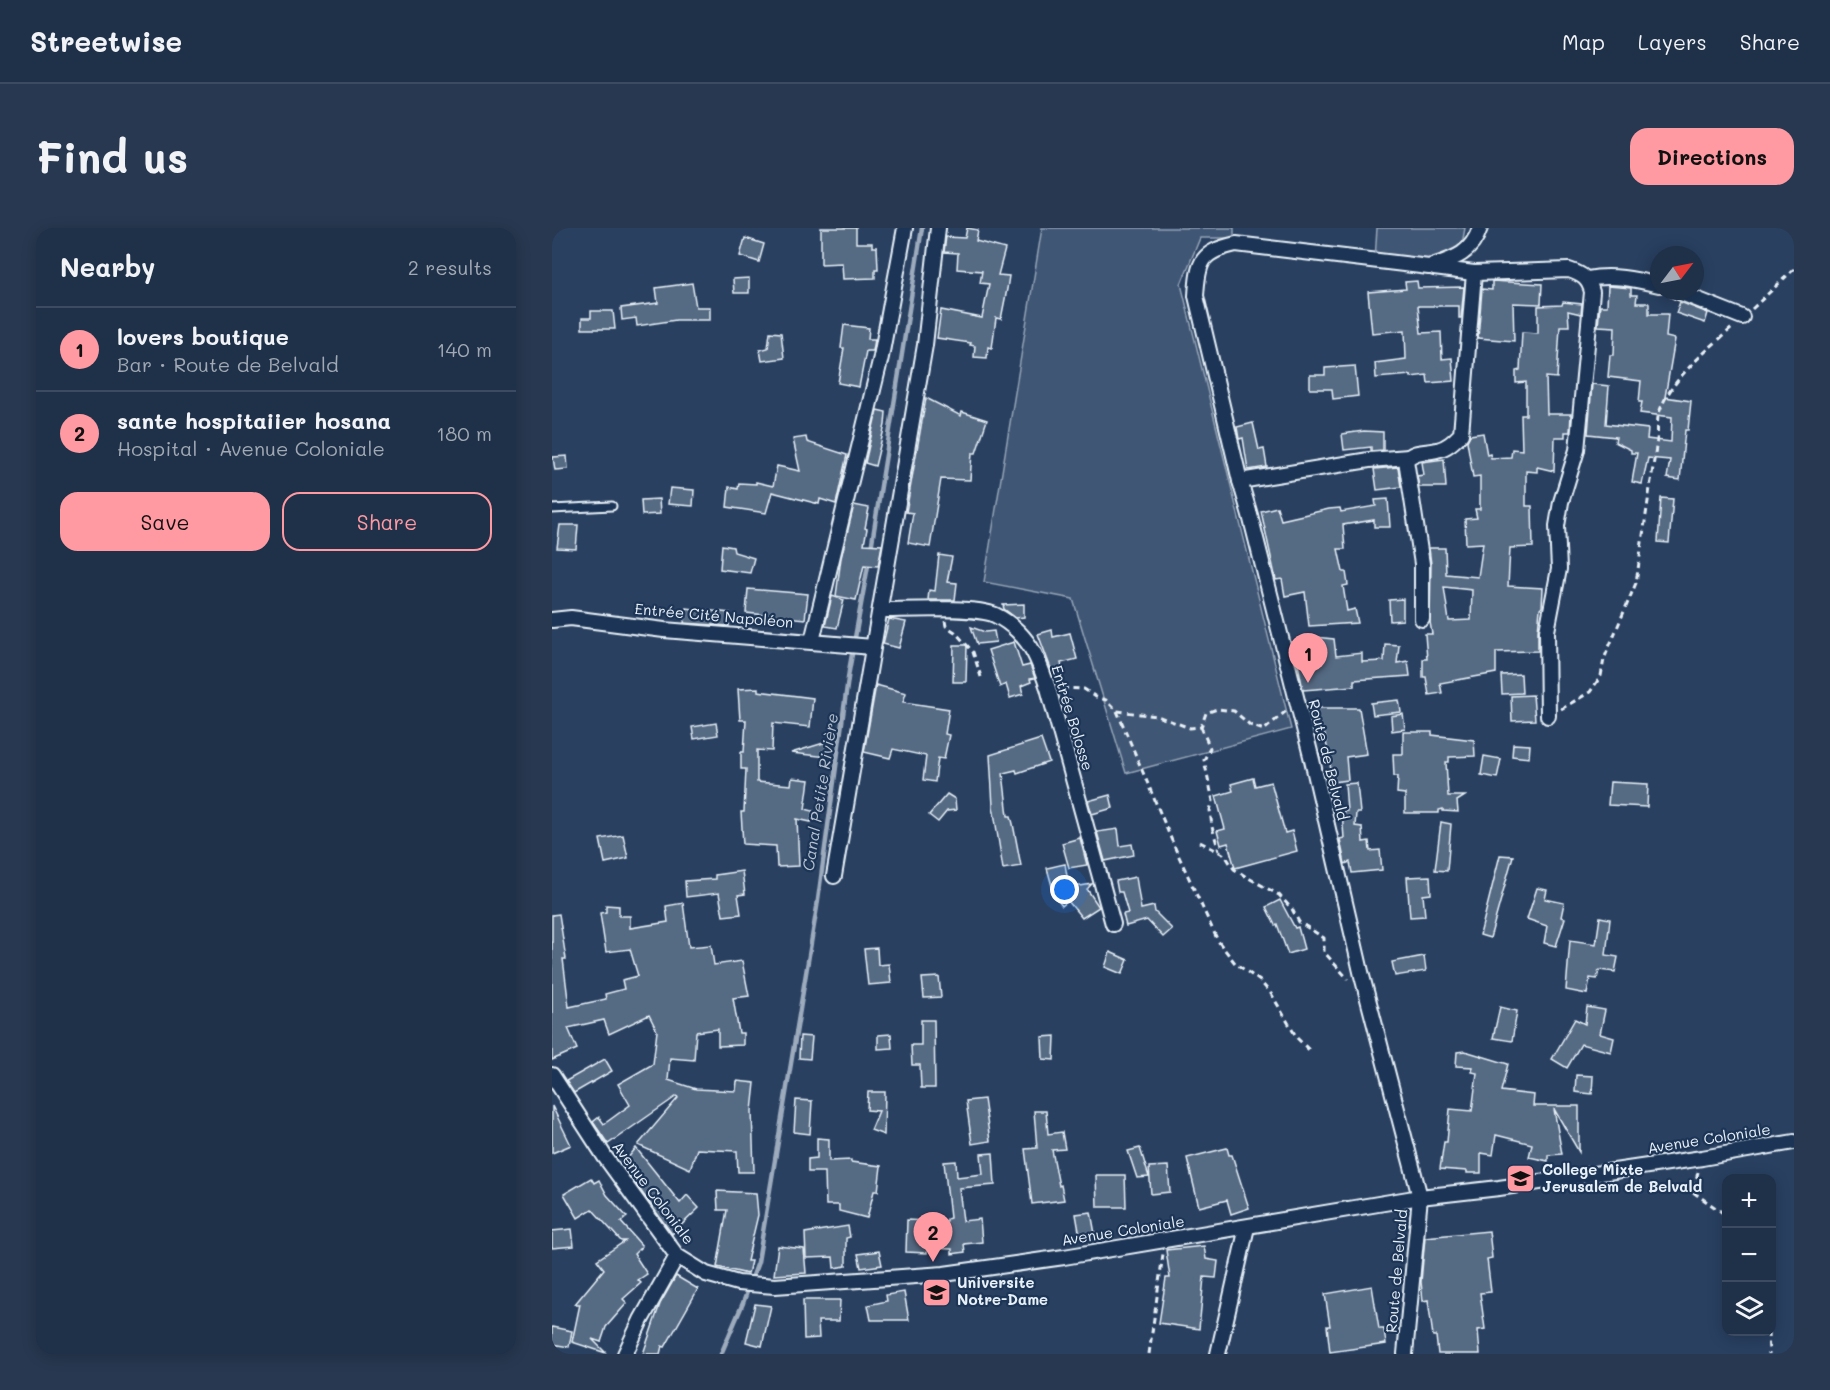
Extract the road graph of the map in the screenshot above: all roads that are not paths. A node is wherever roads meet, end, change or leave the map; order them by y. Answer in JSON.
{"nodes":[{"id":1,"x":905,"y":228,"type":"edge"},
{"id":2,"x":938,"y":228,"type":"edge"},
{"id":3,"x":1480,"y":228,"type":"edge"},
{"id":4,"x":1429,"y":267,"type":"junction"},
{"id":5,"x":1474,"y":273,"type":"junction"},
{"id":6,"x":1587,"y":279,"type":"junction"},
{"id":7,"x":1650,"y":283,"type":"edge"},
{"id":8,"x":1699,"y":300,"type":"edge"},
{"id":9,"x":1742,"y":317,"type":"road end"},
{"id":10,"x":1409,"y":457,"type":"junction"},
{"id":11,"x":1240,"y":481,"type":"junction"},
{"id":12,"x":612,"y":506,"type":"dead end"},
{"id":13,"x":552,"y":509,"type":"edge"},
{"id":14,"x":880,"y":610,"type":"junction"},
{"id":15,"x":1422,"y":619,"type":"dead end"},
{"id":16,"x":552,"y":620,"type":"edge"},
{"id":17,"x":812,"y":641,"type":"junction"},
{"id":18,"x":873,"y":647,"type":"junction"},
{"id":19,"x":1548,"y":716,"type":"road end"},
{"id":20,"x":834,"y":876,"type":"dead end"},
{"id":21,"x":1113,"y":924,"type":"dead end"},
{"id":22,"x":552,"y":1075,"type":"edge"},
{"id":23,"x":1794,"y":1142,"type":"edge"},
{"id":24,"x":1420,"y":1197,"type":"junction"},
{"id":25,"x":1247,"y":1227,"type":"junction"},
{"id":26,"x":677,"y":1256,"type":"junction"},
{"id":27,"x":625,"y":1354,"type":"edge"},
{"id":28,"x":1218,"y":1354,"type":"edge"},
{"id":29,"x":1405,"y":1354,"type":"edge"}],
"edges":[{"from":1,"to":17,"type":"street"},
{"from":2,"to":14,"type":"street"},
{"from":3,"to":4,"type":"street","name":"Route de Belvald"},
{"from":4,"to":5,"type":"street"},
{"from":4,"to":11,"type":"street","name":"Route de Belvald"},
{"from":5,"to":6,"type":"street"},
{"from":5,"to":10,"type":"street"},
{"from":6,"to":7,"type":"street"},
{"from":6,"to":19,"type":"street"},
{"from":8,"to":9,"type":"street"},
{"from":10,"to":11,"type":"street"},
{"from":10,"to":15,"type":"street"},
{"from":11,"to":24,"type":"street","name":"Route de Belvald"},
{"from":12,"to":13,"type":"lane"},
{"from":14,"to":18,"type":"street"},
{"from":14,"to":21,"type":"street","name":"Entrée Bolosse"},
{"from":16,"to":17,"type":"street","name":"Entrée Cité Napoléon"},
{"from":17,"to":18,"type":"street","name":"Entrée Cité Napoléon"},
{"from":18,"to":20,"type":"street"},
{"from":22,"to":26,"type":"street","name":"Avenue Coloniale"},
{"from":23,"to":24,"type":"street","name":"Avenue Coloniale"},
{"from":24,"to":25,"type":"street","name":"Avenue Coloniale"},
{"from":24,"to":29,"type":"street","name":"Route de Belvald"},
{"from":25,"to":26,"type":"street","name":"Avenue Coloniale"},
{"from":25,"to":28,"type":"street"},
{"from":26,"to":27,"type":"street"}]}
